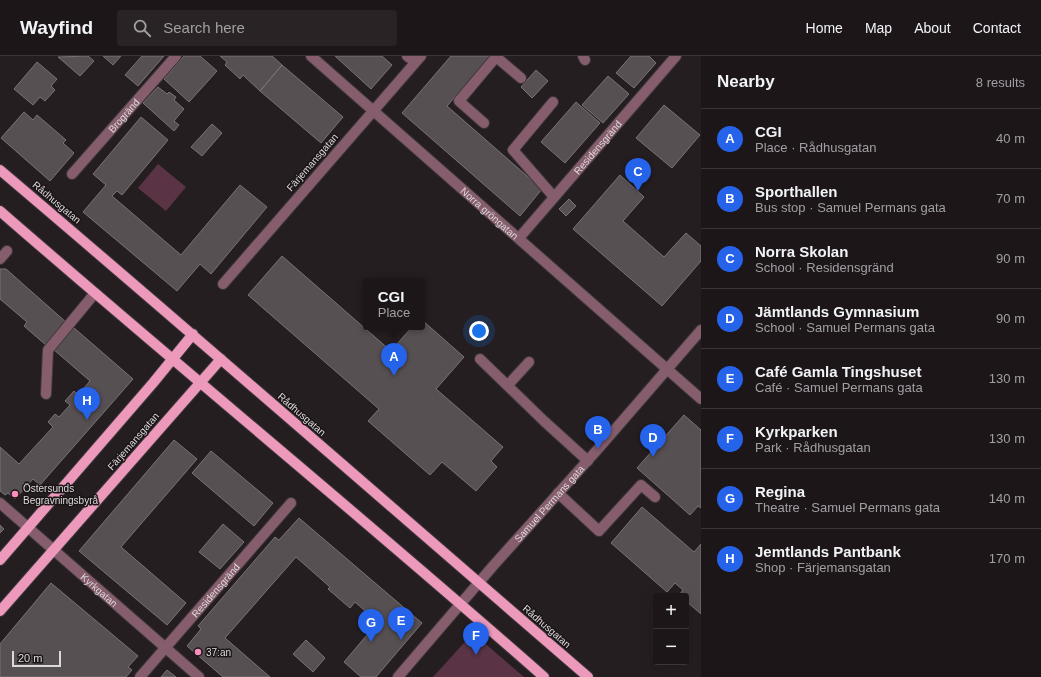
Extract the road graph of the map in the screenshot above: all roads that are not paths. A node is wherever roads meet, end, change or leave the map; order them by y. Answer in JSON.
{"nodes":[{"id":1,"x":176,"y":56,"type":"edge"},
{"id":2,"x":311,"y":56,"type":"edge"},
{"id":3,"x":496,"y":56,"type":"edge"},
{"id":4,"x":676,"y":56,"type":"edge"},
{"id":5,"x":414,"y":58,"type":"edge"},
{"id":6,"x":521,"y":78,"type":"dead end"},
{"id":7,"x":553,"y":102,"type":"dead end"},
{"id":8,"x":373,"y":110,"type":"junction"},
{"id":9,"x":484,"y":123,"type":"dead end"},
{"id":10,"x":0,"y":170,"type":"edge"},
{"id":11,"x":72,"y":174,"type":"dead end"},
{"id":12,"x":554,"y":197,"type":"junction"},
{"id":13,"x":0,"y":211,"type":"edge"},
{"id":14,"x":519,"y":238,"type":"junction"},
{"id":15,"x":223,"y":284,"type":"dead end"},
{"id":16,"x":95,"y":293,"type":"junction"},
{"id":17,"x":701,"y":330,"type":"edge"},
{"id":18,"x":193,"y":334,"type":"junction"},
{"id":19,"x":480,"y":358,"type":"dead end"},
{"id":20,"x":172,"y":359,"type":"junction"},
{"id":21,"x":221,"y":359,"type":"junction"},
{"id":22,"x":529,"y":362,"type":"dead end"},
{"id":23,"x":668,"y":370,"type":"junction"},
{"id":24,"x":200,"y":384,"type":"junction"},
{"id":25,"x":508,"y":385,"type":"junction"},
{"id":26,"x":46,"y":394,"type":"dead end"},
{"id":27,"x":701,"y":399,"type":"edge"},
{"id":28,"x":588,"y":461,"type":"junction"},
{"id":29,"x":558,"y":494,"type":"junction"},
{"id":30,"x":655,"y":497,"type":"dead end"},
{"id":31,"x":291,"y":502,"type":"dead end"},
{"id":32,"x":0,"y":504,"type":"edge"},
{"id":33,"x":28,"y":528,"type":"junction"},
{"id":34,"x":53,"y":550,"type":"junction"},
{"id":35,"x":0,"y":560,"type":"edge"},
{"id":36,"x":478,"y":584,"type":"junction"},
{"id":37,"x":461,"y":604,"type":"junction"},
{"id":38,"x":0,"y":611,"type":"edge"},
{"id":39,"x":165,"y":648,"type":"junction"},
{"id":40,"x":140,"y":677,"type":"edge"},
{"id":41,"x":199,"y":677,"type":"edge"},
{"id":42,"x":398,"y":677,"type":"edge"},
{"id":43,"x":544,"y":677,"type":"edge"},
{"id":44,"x":588,"y":677,"type":"edge"}],
"edges":[{"from":1,"to":11,"type":"street","name":"Brogränd"},
{"from":2,"to":8,"type":"street","name":"Norra gröngatan"},
{"from":3,"to":6,"type":"street"},
{"from":3,"to":9,"type":"street"},
{"from":4,"to":12,"type":"street","name":"Residensgränd"},
{"from":5,"to":8,"type":"street","name":"Färjemansgatan"},
{"from":7,"to":12,"type":"street"},
{"from":8,"to":14,"type":"street","name":"Norra gröngatan"},
{"from":8,"to":15,"type":"street","name":"Färjemansgatan"},
{"from":10,"to":18,"type":"main road","name":"Rådhusgatan"},
{"from":12,"to":14,"type":"street","name":"Residensgränd"},
{"from":13,"to":16,"type":"main road"},
{"from":14,"to":23,"type":"street","name":"Norra gröngatan"},
{"from":16,"to":20,"type":"main road"},
{"from":16,"to":26,"type":"street"},
{"from":17,"to":23,"type":"street","name":"Samuel Permans gata"},
{"from":18,"to":20,"type":"main road"},
{"from":18,"to":21,"type":"main road","name":"Rådhusgatan"},
{"from":19,"to":25,"type":"street"},
{"from":20,"to":24,"type":"main road"},
{"from":20,"to":33,"type":"main road"},
{"from":21,"to":24,"type":"main road","name":"Färjemansgatan"},
{"from":21,"to":36,"type":"main road","name":"Rådhusgatan"},
{"from":22,"to":25,"type":"street"},
{"from":23,"to":27,"type":"street","name":"Norra gröngatan"},
{"from":23,"to":28,"type":"street","name":"Samuel Permans gata"},
{"from":24,"to":34,"type":"main road","name":"Färjemansgatan"},
{"from":24,"to":37,"type":"main road"},
{"from":25,"to":28,"type":"street"},
{"from":28,"to":29,"type":"street","name":"Samuel Permans gata"},
{"from":29,"to":30,"type":"street"},
{"from":29,"to":36,"type":"street","name":"Samuel Permans gata"},
{"from":31,"to":39,"type":"street","name":"Residensgränd"},
{"from":32,"to":33,"type":"street","name":"Kyrkgatan"},
{"from":33,"to":34,"type":"street","name":"Kyrkgatan"},
{"from":33,"to":35,"type":"main road"},
{"from":34,"to":38,"type":"main road","name":"Färjemansgatan"},
{"from":34,"to":39,"type":"street","name":"Kyrkgatan"},
{"from":36,"to":37,"type":"street","name":"Samuel Permans gata"},
{"from":36,"to":44,"type":"main road","name":"Rådhusgatan"},
{"from":37,"to":42,"type":"street","name":"Samuel Permans gata"},
{"from":37,"to":43,"type":"main road"},
{"from":39,"to":40,"type":"street","name":"Residensgränd"},
{"from":39,"to":41,"type":"street","name":"Kyrkgatan"}]}
